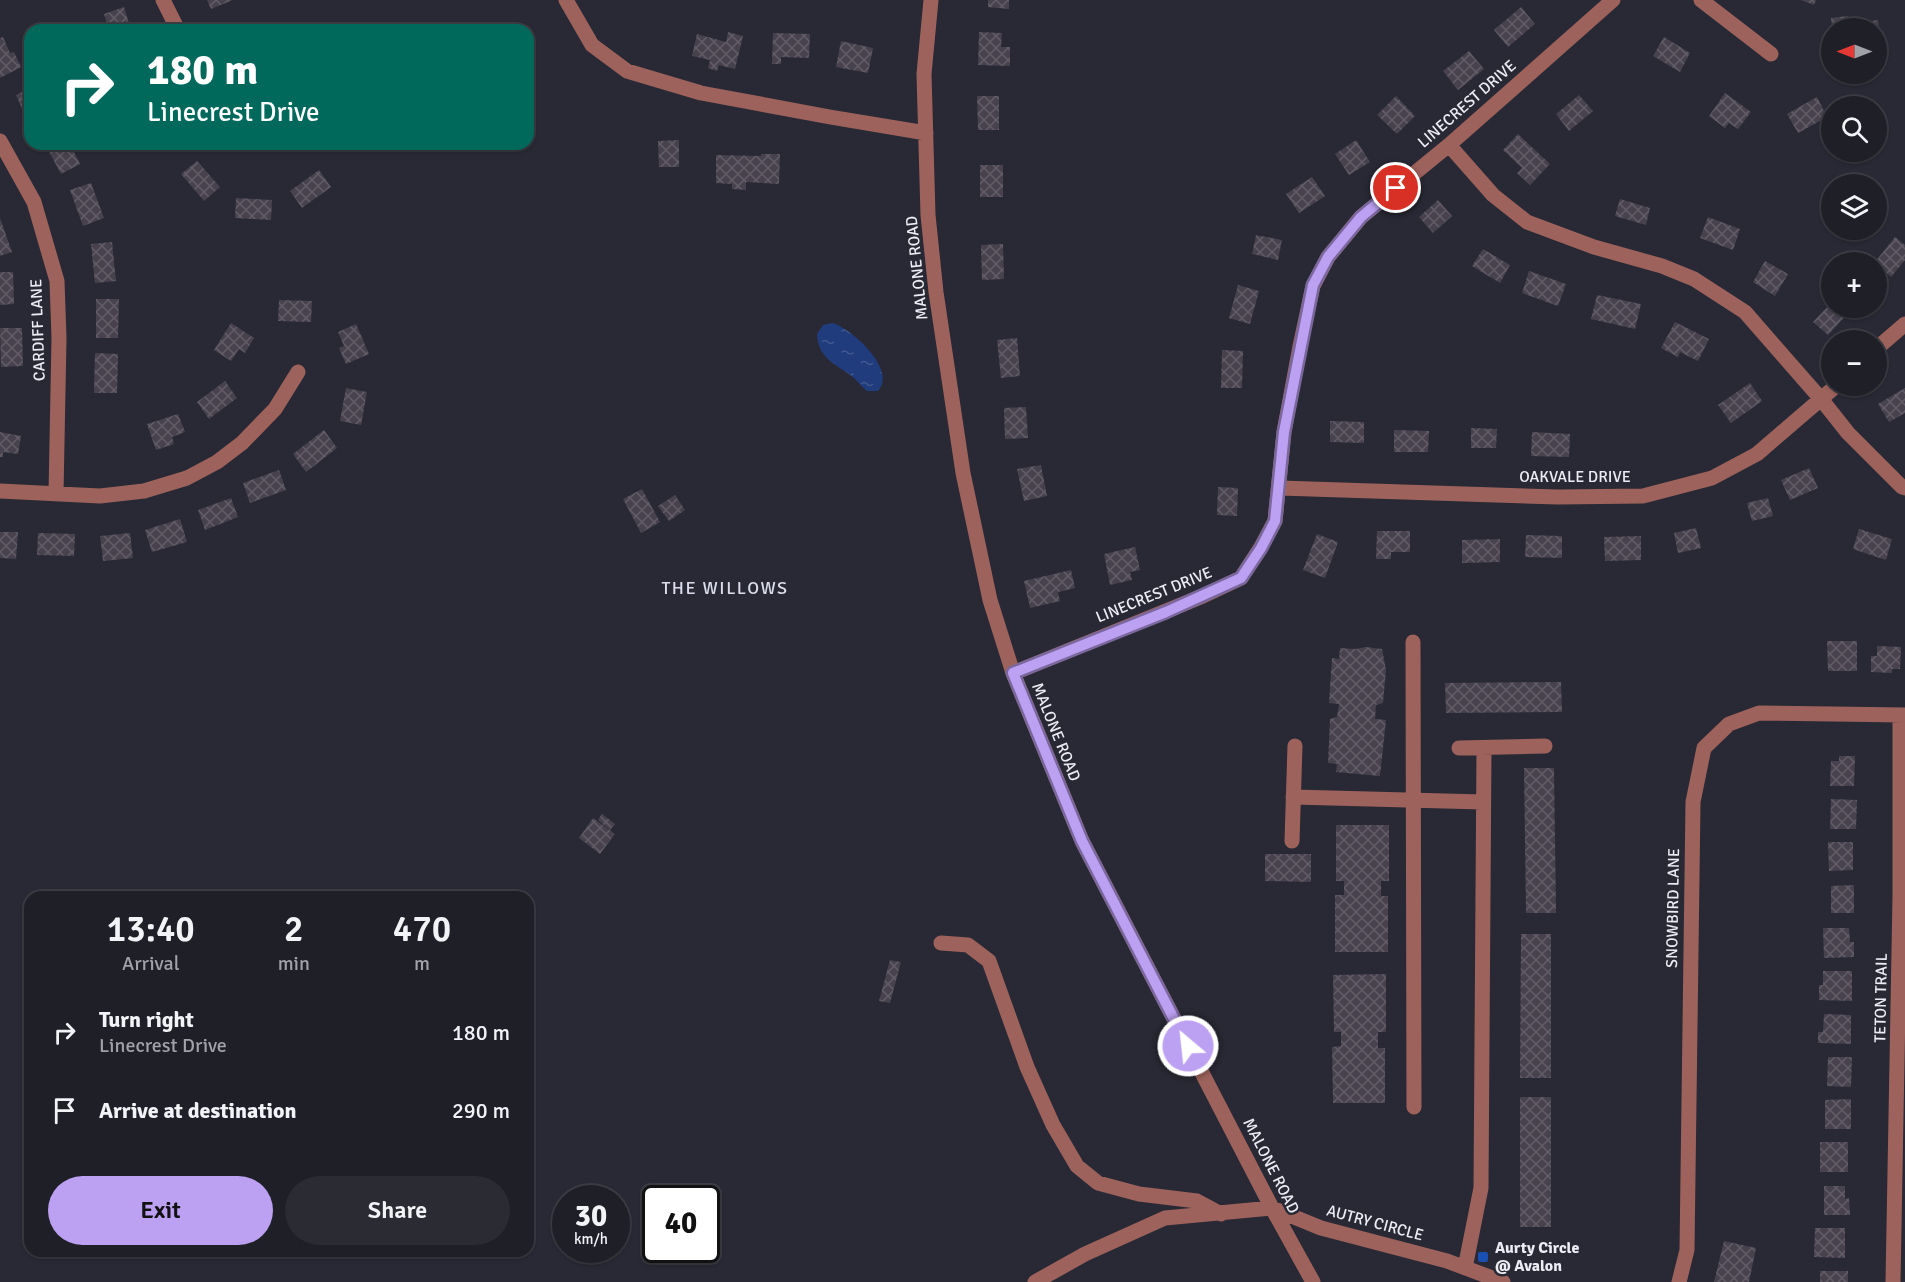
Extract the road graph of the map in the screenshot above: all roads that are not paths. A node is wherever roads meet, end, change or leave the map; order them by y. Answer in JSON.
{"nodes":[{"id":1,"x":163,"y":0,"type":"edge"},
{"id":2,"x":566,"y":0,"type":"edge"},
{"id":3,"x":928,"y":0,"type":"edge"},
{"id":4,"x":1613,"y":0,"type":"edge"},
{"id":5,"x":1701,"y":0,"type":"edge"},
{"id":6,"x":175,"y":24,"type":"edge"},
{"id":7,"x":1771,"y":54,"type":"dead end"},
{"id":8,"x":926,"y":133,"type":"junction"},
{"id":9,"x":0,"y":141,"type":"edge"},
{"id":10,"x":1449,"y":145,"type":"junction"},
{"id":11,"x":1905,"y":324,"type":"edge"},
{"id":12,"x":1887,"y":340,"type":"edge"},
{"id":13,"x":298,"y":372,"type":"dead end"},
{"id":14,"x":1824,"y":396,"type":"edge"},
{"id":15,"x":1821,"y":399,"type":"junction"},
{"id":16,"x":1280,"y":488,"type":"junction"},
{"id":17,"x":1905,"y":488,"type":"edge"},
{"id":18,"x":0,"y":491,"type":"edge"},
{"id":19,"x":56,"y":494,"type":"junction"},
{"id":20,"x":1413,"y":642,"type":"dead end"},
{"id":21,"x":1013,"y":673,"type":"junction"},
{"id":22,"x":1903,"y":715,"type":"edge"},
{"id":23,"x":1295,"y":746,"type":"dead end"},
{"id":24,"x":1545,"y":746,"type":"dead end"},
{"id":25,"x":1460,"y":748,"type":"dead end"},
{"id":26,"x":1484,"y":748,"type":"junction"},
{"id":27,"x":1293,"y":797,"type":"junction"},
{"id":28,"x":1414,"y":800,"type":"junction"},
{"id":29,"x":1483,"y":802,"type":"junction"},
{"id":30,"x":1292,"y":841,"type":"dead end"},
{"id":31,"x":1903,"y":897,"type":"edge"},
{"id":32,"x":941,"y":943,"type":"dead end"},
{"id":33,"x":1901,"y":1071,"type":"edge"},
{"id":34,"x":1414,"y":1107,"type":"dead end"},
{"id":35,"x":1272,"y":1208,"type":"junction"},
{"id":36,"x":1221,"y":1214,"type":"junction"},
{"id":37,"x":1899,"y":1250,"type":"edge"},
{"id":38,"x":1465,"y":1268,"type":"junction"},
{"id":39,"x":1035,"y":1282,"type":"edge"},
{"id":40,"x":1313,"y":1282,"type":"edge"},
{"id":41,"x":1503,"y":1282,"type":"edge"},
{"id":42,"x":1679,"y":1282,"type":"edge"},
{"id":43,"x":1893,"y":1282,"type":"edge"}],
"edges":[{"from":1,"to":6,"type":"street"},
{"from":2,"to":8,"type":"street"},
{"from":3,"to":8,"type":"street","name":"MALONE ROAD"},
{"from":4,"to":10,"type":"street","name":"LINECREST DRIVE"},
{"from":5,"to":7,"type":"street"},
{"from":8,"to":21,"type":"street","name":"MALONE ROAD"},
{"from":9,"to":19,"type":"street","name":"CARDIFF LANE"},
{"from":10,"to":15,"type":"street"},
{"from":10,"to":16,"type":"street","name":"LINECREST DRIVE"},
{"from":11,"to":12,"type":"street"},
{"from":13,"to":19,"type":"street"},
{"from":14,"to":15,"type":"street","name":"OAKVALE DRIVE"},
{"from":15,"to":16,"type":"street","name":"OAKVALE DRIVE"},
{"from":15,"to":17,"type":"street"},
{"from":16,"to":21,"type":"street","name":"LINECREST DRIVE"},
{"from":18,"to":19,"type":"street"},
{"from":20,"to":28,"type":"street"},
{"from":21,"to":35,"type":"street","name":"MALONE ROAD"},
{"from":22,"to":31,"type":"street","name":"TETON TRAIL"},
{"from":22,"to":42,"type":"street","name":"SNOWBIRD LANE"},
{"from":23,"to":27,"type":"street"},
{"from":24,"to":26,"type":"street"},
{"from":25,"to":26,"type":"street"},
{"from":26,"to":29,"type":"street"},
{"from":27,"to":28,"type":"street"},
{"from":27,"to":30,"type":"street"},
{"from":28,"to":29,"type":"street"},
{"from":28,"to":34,"type":"street"},
{"from":29,"to":38,"type":"street"},
{"from":31,"to":33,"type":"street","name":"TETON TRAIL"},
{"from":32,"to":36,"type":"street"},
{"from":33,"to":37,"type":"street","name":"TETON TRAIL"},
{"from":35,"to":36,"type":"street","name":"AUTRY CIRCLE"},
{"from":35,"to":38,"type":"street","name":"AUTRY CIRCLE"},
{"from":35,"to":40,"type":"street","name":"MALONE ROAD"},
{"from":36,"to":39,"type":"street","name":"AUTRY CIRCLE"},
{"from":37,"to":43,"type":"street","name":"TETON TRAIL"},
{"from":38,"to":41,"type":"street","name":"AUTRY CIRCLE"}]}
